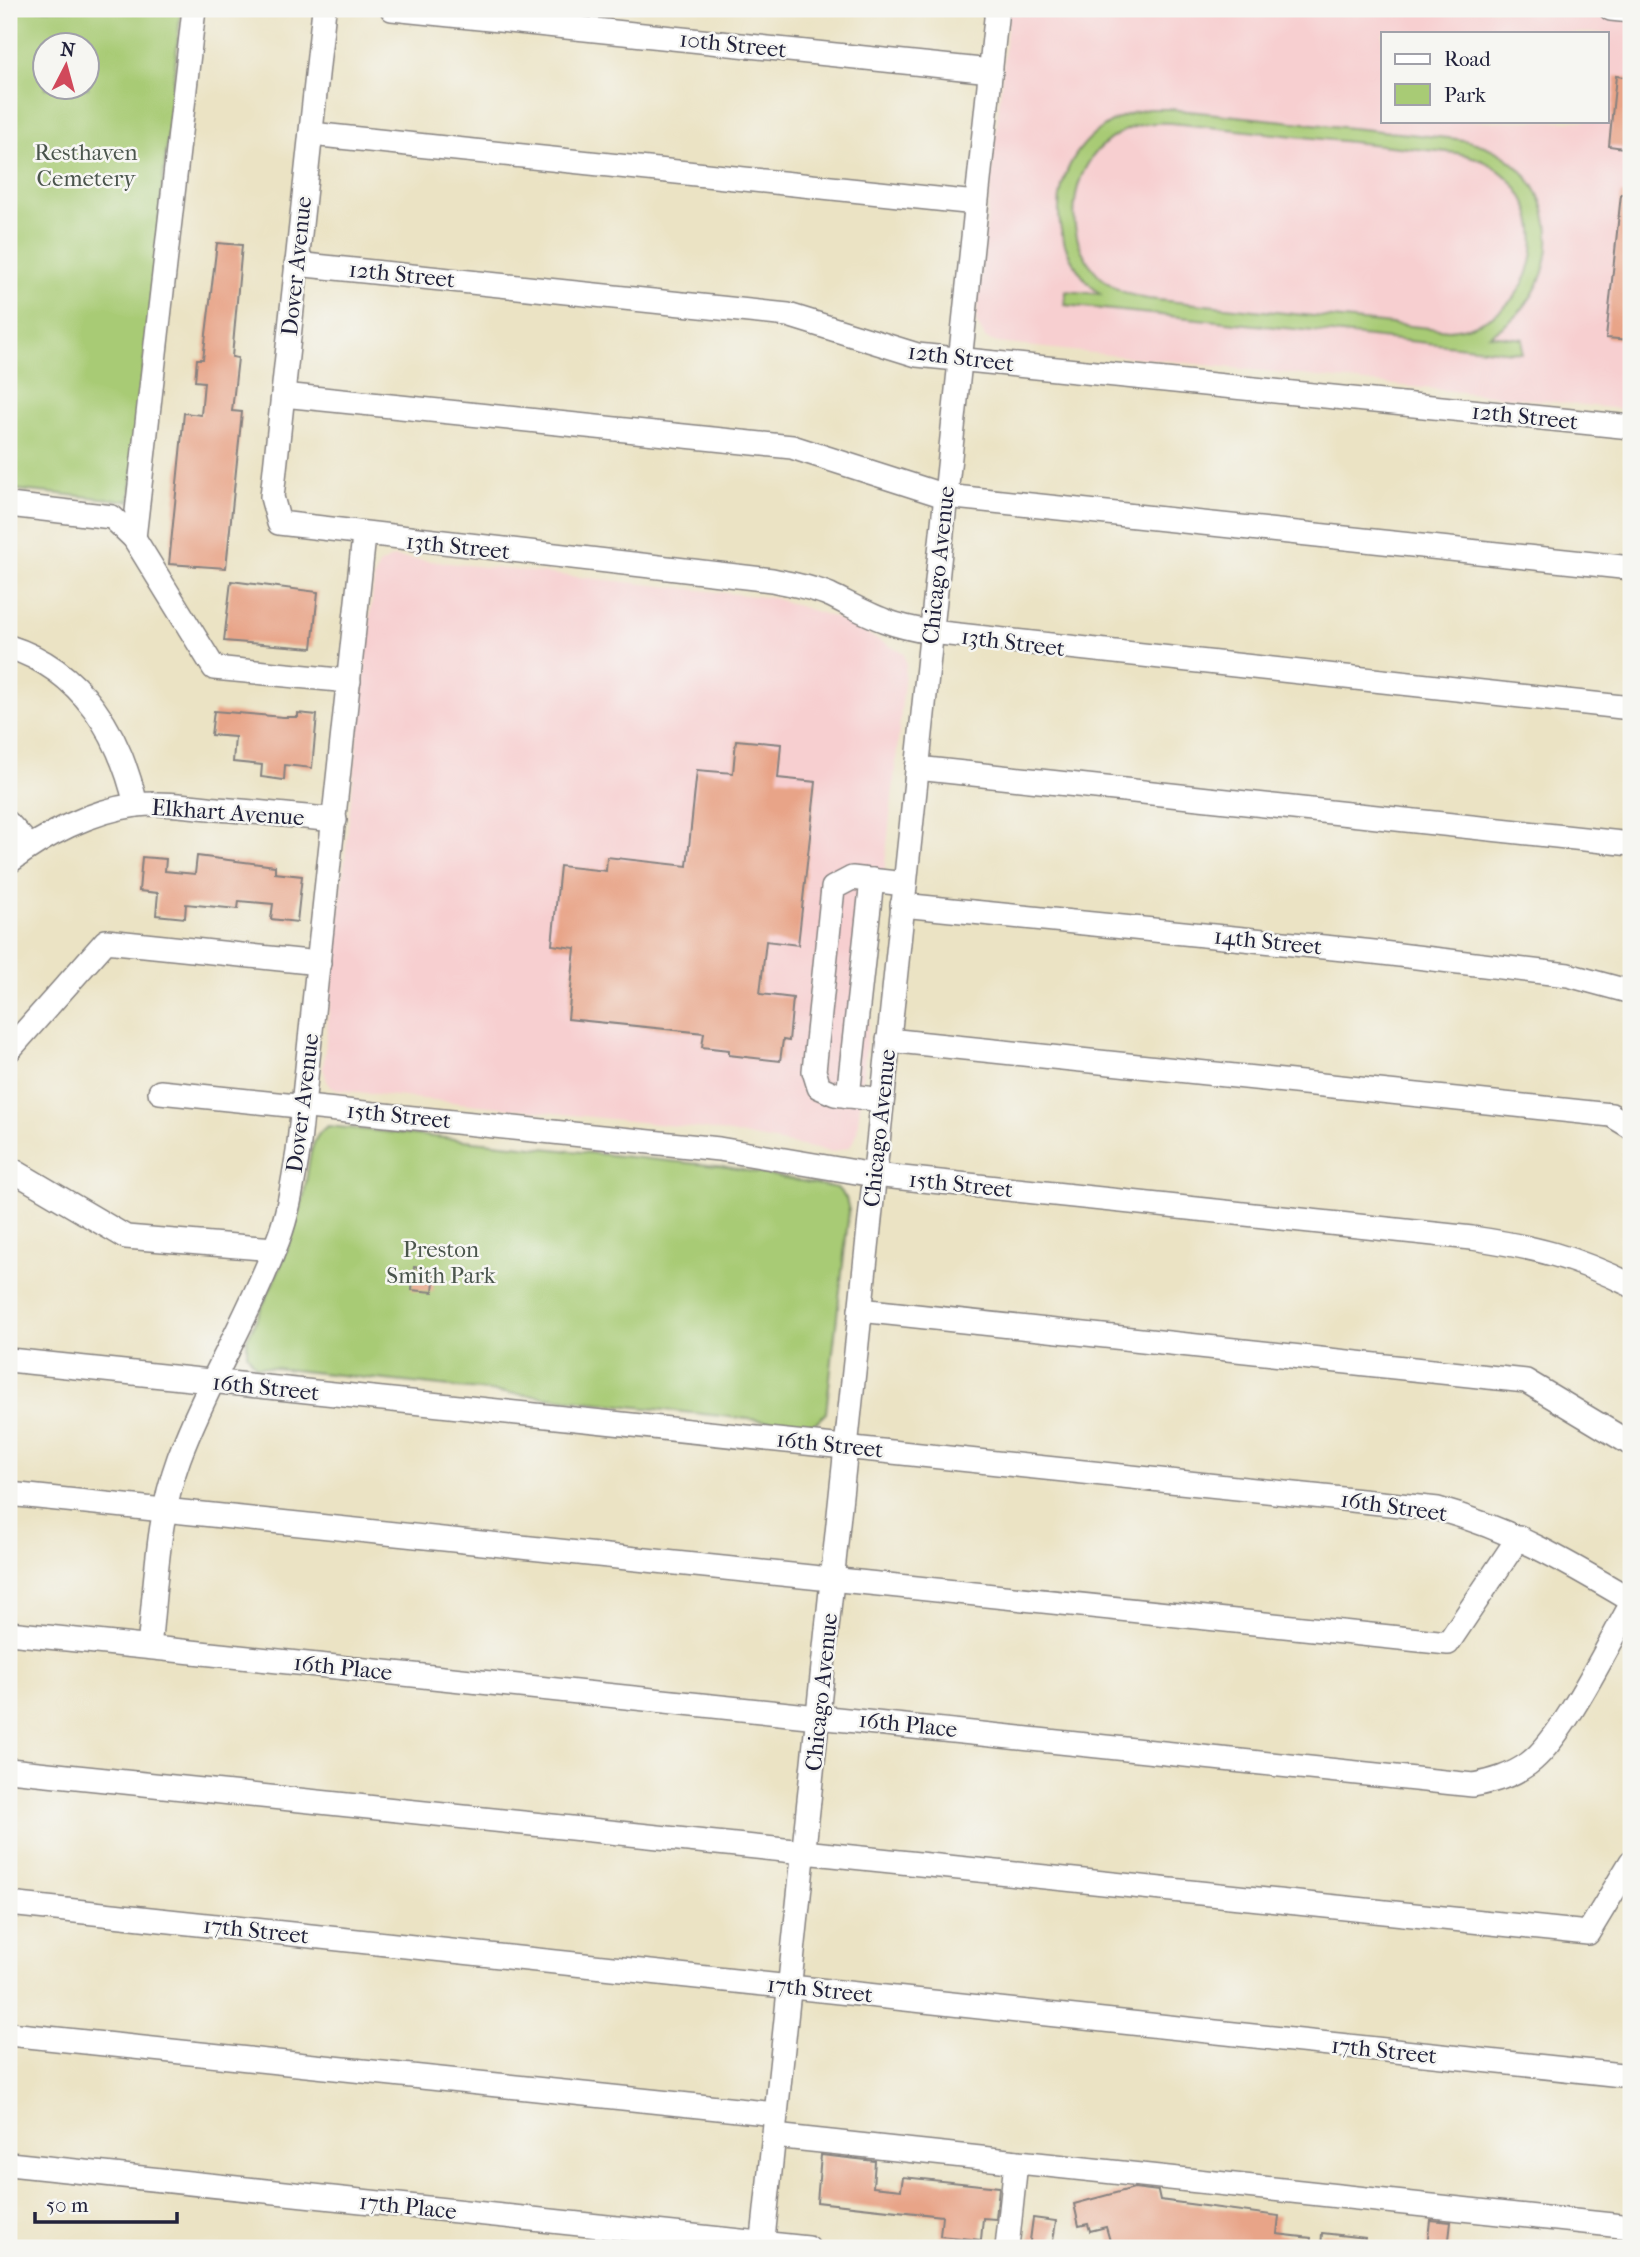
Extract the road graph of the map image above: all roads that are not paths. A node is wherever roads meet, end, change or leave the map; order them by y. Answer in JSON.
{"nodes":[{"id":1,"x":194,"y":9,"type":"edge"},
{"id":2,"x":324,"y":9,"type":"edge"},
{"id":3,"x":392,"y":9,"type":"edge"},
{"id":4,"x":997,"y":9,"type":"edge"},
{"id":5,"x":1611,"y":9,"type":"edge"},
{"id":6,"x":1631,"y":11,"type":"edge"},
{"id":7,"x":991,"y":71,"type":"junction"},
{"id":8,"x":311,"y":134,"type":"junction"},
{"id":9,"x":976,"y":203,"type":"junction"},
{"id":10,"x":296,"y":264,"type":"junction"},
{"id":11,"x":959,"y":358,"type":"junction"},
{"id":12,"x":283,"y":395,"type":"junction"},
{"id":13,"x":1631,"y":428,"type":"edge"},
{"id":14,"x":945,"y":496,"type":"junction"},
{"id":15,"x":9,"y":505,"type":"edge"},
{"id":16,"x":279,"y":523,"type":"joint"},
{"id":17,"x":364,"y":536,"type":"junction"},
{"id":18,"x":134,"y":538,"type":"junction"},
{"id":19,"x":1631,"y":568,"type":"edge"},
{"id":20,"x":931,"y":632,"type":"junction"},
{"id":21,"x":9,"y":648,"type":"edge"},
{"id":22,"x":349,"y":681,"type":"junction"},
{"id":23,"x":1631,"y":708,"type":"edge"},
{"id":24,"x":917,"y":768,"type":"junction"},
{"id":25,"x":136,"y":805,"type":"junction"},
{"id":26,"x":335,"y":820,"type":"junction"},
{"id":27,"x":9,"y":824,"type":"edge"},
{"id":28,"x":1631,"y":844,"type":"edge"},
{"id":29,"x":29,"y":846,"type":"junction"},
{"id":30,"x":9,"y":862,"type":"edge"},
{"id":31,"x":872,"y":880,"type":"junction"},
{"id":32,"x":903,"y":894,"type":"junction"},
{"id":33,"x":319,"y":963,"type":"junction"},
{"id":34,"x":1631,"y":992,"type":"edge"},
{"id":35,"x":888,"y":1040,"type":"junction"},
{"id":36,"x":9,"y":1050,"type":"edge"},
{"id":37,"x":160,"y":1092,"type":"dead end"},
{"id":38,"x":848,"y":1096,"type":"junction"},
{"id":39,"x":882,"y":1100,"type":"junction"},
{"id":40,"x":303,"y":1105,"type":"junction"},
{"id":41,"x":1631,"y":1127,"type":"edge"},
{"id":42,"x":9,"y":1168,"type":"edge"},
{"id":43,"x":874,"y":1175,"type":"junction"},
{"id":44,"x":274,"y":1249,"type":"junction"},
{"id":45,"x":1631,"y":1285,"type":"edge"},
{"id":46,"x":860,"y":1310,"type":"junction"},
{"id":47,"x":9,"y":1360,"type":"edge"},
{"id":48,"x":214,"y":1381,"type":"junction"},
{"id":49,"x":1631,"y":1444,"type":"edge"},
{"id":50,"x":846,"y":1446,"type":"junction"},
{"id":51,"x":9,"y":1494,"type":"edge"},
{"id":52,"x":165,"y":1510,"type":"junction"},
{"id":53,"x":1519,"y":1537,"type":"junction"},
{"id":54,"x":832,"y":1582,"type":"junction"},
{"id":55,"x":1631,"y":1602,"type":"edge"},
{"id":56,"x":9,"y":1633,"type":"edge"},
{"id":57,"x":149,"y":1647,"type":"junction"},
{"id":58,"x":819,"y":1715,"type":"junction"},
{"id":59,"x":9,"y":1770,"type":"edge"},
{"id":60,"x":804,"y":1854,"type":"junction"},
{"id":61,"x":1631,"y":1862,"type":"edge"},
{"id":62,"x":9,"y":1904,"type":"edge"},
{"id":63,"x":790,"y":1986,"type":"junction"},
{"id":64,"x":9,"y":2034,"type":"edge"},
{"id":65,"x":1631,"y":2076,"type":"edge"},
{"id":66,"x":775,"y":2125,"type":"junction"},
{"id":67,"x":1016,"y":2162,"type":"junction"},
{"id":68,"x":9,"y":2164,"type":"edge"},
{"id":69,"x":1631,"y":2227,"type":"edge"},
{"id":70,"x":762,"y":2246,"type":"edge"},
{"id":71,"x":808,"y":2248,"type":"edge"},
{"id":72,"x":1007,"y":2248,"type":"edge"}],
"edges":[{"from":1,"to":18,"type":"street"},
{"from":2,"to":8,"type":"street","name":"Dover Avenue"},
{"from":3,"to":7,"type":"street","name":"10th Street"},
{"from":4,"to":7,"type":"street","name":"Chicago Avenue"},
{"from":5,"to":6,"type":"street"},
{"from":7,"to":9,"type":"street","name":"Chicago Avenue"},
{"from":8,"to":9,"type":"street"},
{"from":8,"to":10,"type":"street","name":"Dover Avenue"},
{"from":9,"to":11,"type":"street","name":"Chicago Avenue"},
{"from":10,"to":11,"type":"street","name":"12th Street"},
{"from":10,"to":12,"type":"street","name":"Dover Avenue"},
{"from":11,"to":13,"type":"street","name":"12th Street"},
{"from":11,"to":14,"type":"street","name":"Chicago Avenue"},
{"from":12,"to":14,"type":"street"},
{"from":12,"to":16,"type":"street","name":"Dover Avenue"},
{"from":14,"to":19,"type":"street"},
{"from":14,"to":20,"type":"street","name":"Chicago Avenue"},
{"from":15,"to":18,"type":"street"},
{"from":16,"to":17,"type":"street","name":"13th Street"},
{"from":17,"to":20,"type":"street","name":"13th Street"},
{"from":17,"to":22,"type":"street","name":"Dover Avenue"},
{"from":18,"to":22,"type":"street"},
{"from":20,"to":23,"type":"street","name":"13th Street"},
{"from":20,"to":24,"type":"street","name":"Chicago Avenue"},
{"from":21,"to":25,"type":"street"},
{"from":22,"to":26,"type":"street","name":"Dover Avenue"},
{"from":24,"to":28,"type":"street"},
{"from":24,"to":32,"type":"street","name":"Chicago Avenue"},
{"from":25,"to":26,"type":"street","name":"Elkhart Avenue"},
{"from":25,"to":29,"type":"street","name":"Elkhart Avenue"},
{"from":26,"to":33,"type":"street","name":"Dover Avenue"},
{"from":27,"to":29,"type":"street"},
{"from":29,"to":30,"type":"street","name":"Elkhart Avenue"},
{"from":31,"to":32,"type":"street","name":"14th Street"},
{"from":31,"to":38,"type":"street"},
{"from":31,"to":38,"type":"street","name":"14th Street"},
{"from":32,"to":34,"type":"street","name":"14th Street"},
{"from":32,"to":35,"type":"street","name":"Chicago Avenue"},
{"from":33,"to":36,"type":"street"},
{"from":33,"to":40,"type":"street","name":"Dover Avenue"},
{"from":35,"to":39,"type":"street","name":"Chicago Avenue"},
{"from":35,"to":41,"type":"street"},
{"from":37,"to":40,"type":"street","name":"15th Street"},
{"from":38,"to":39,"type":"street"},
{"from":39,"to":43,"type":"street","name":"Chicago Avenue"},
{"from":40,"to":43,"type":"street","name":"15th Street"},
{"from":40,"to":44,"type":"street","name":"Dover Avenue"},
{"from":42,"to":44,"type":"street"},
{"from":43,"to":45,"type":"street","name":"15th Street"},
{"from":43,"to":46,"type":"street","name":"Chicago Avenue"},
{"from":44,"to":48,"type":"street","name":"Dover Avenue"},
{"from":46,"to":49,"type":"street"},
{"from":46,"to":50,"type":"street","name":"Chicago Avenue"},
{"from":47,"to":48,"type":"street","name":"16th Street"},
{"from":48,"to":50,"type":"street","name":"16th Street"},
{"from":48,"to":52,"type":"street","name":"Dover Avenue"},
{"from":50,"to":53,"type":"street","name":"16th Street"},
{"from":50,"to":54,"type":"street","name":"Chicago Avenue"},
{"from":51,"to":52,"type":"street"},
{"from":52,"to":54,"type":"street"},
{"from":52,"to":57,"type":"street","name":"Dover Avenue"},
{"from":53,"to":54,"type":"street"},
{"from":53,"to":55,"type":"street","name":"16th Street"},
{"from":54,"to":58,"type":"street","name":"Chicago Avenue"},
{"from":55,"to":58,"type":"street","name":"16th Place"},
{"from":56,"to":57,"type":"street","name":"16th Place"},
{"from":57,"to":58,"type":"street","name":"16th Place"},
{"from":58,"to":60,"type":"street","name":"Chicago Avenue"},
{"from":59,"to":60,"type":"street"},
{"from":60,"to":61,"type":"street"},
{"from":60,"to":63,"type":"street","name":"Chicago Avenue"},
{"from":62,"to":63,"type":"street","name":"17th Street"},
{"from":63,"to":65,"type":"street","name":"17th Street"},
{"from":63,"to":66,"type":"street","name":"Chicago Avenue"},
{"from":64,"to":66,"type":"street"},
{"from":66,"to":67,"type":"street"},
{"from":66,"to":70,"type":"street","name":"Chicago Avenue"},
{"from":67,"to":69,"type":"street"},
{"from":67,"to":72,"type":"street"},
{"from":68,"to":70,"type":"street","name":"17th Place"},
{"from":70,"to":71,"type":"street","name":"17th Place"}]}
